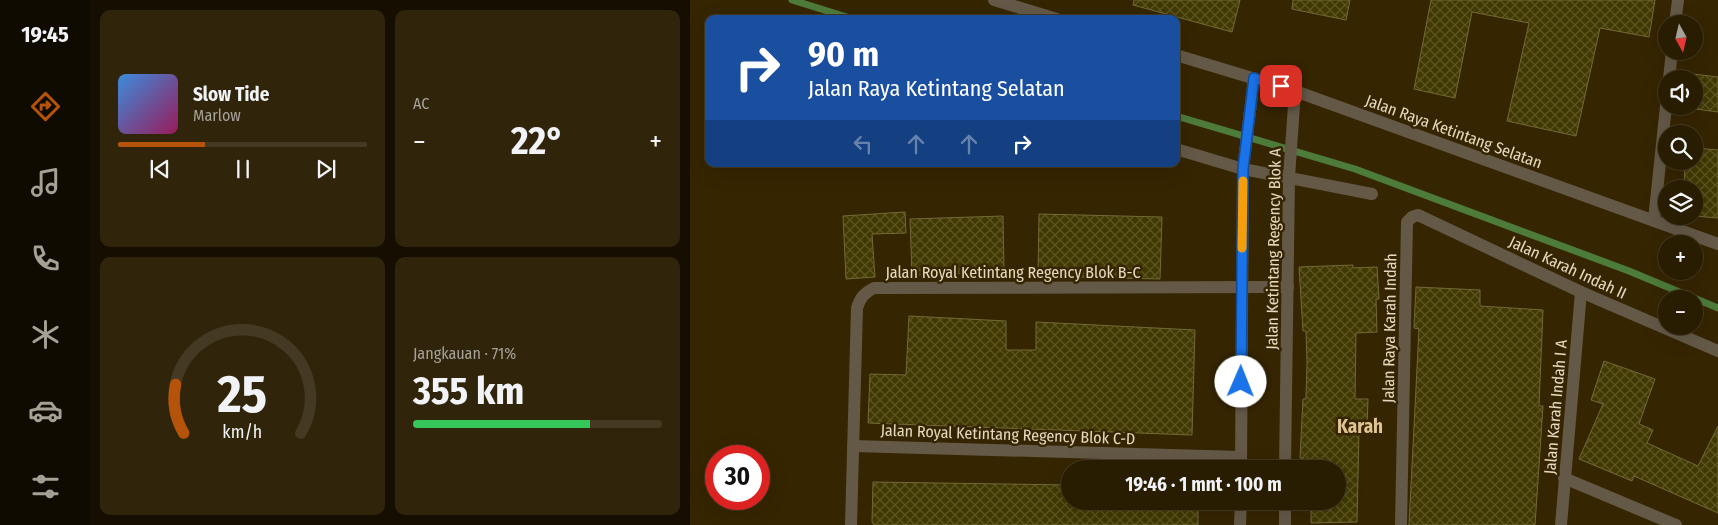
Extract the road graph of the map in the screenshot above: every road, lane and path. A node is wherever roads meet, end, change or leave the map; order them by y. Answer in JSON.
{"nodes":[{"id":1,"x":994,"y":0,"type":"edge"},
{"id":2,"x":1678,"y":0,"type":"edge"},
{"id":3,"x":1043,"y":15,"type":"edge"},
{"id":4,"x":1676,"y":15,"type":"edge"},
{"id":5,"x":1180,"y":55,"type":"edge"},
{"id":6,"x":1254,"y":78,"type":"junction"},
{"id":7,"x":1295,"y":91,"type":"junction"},
{"id":8,"x":1665,"y":115,"type":"edge"},
{"id":9,"x":1180,"y":151,"type":"edge"},
{"id":10,"x":1243,"y":169,"type":"junction"},
{"id":11,"x":1289,"y":177,"type":"junction"},
{"id":12,"x":1372,"y":194,"type":"dead end"},
{"id":13,"x":1654,"y":220,"type":"junction"},
{"id":14,"x":1407,"y":222,"type":"joint"},
{"id":15,"x":1718,"y":244,"type":"edge"},
{"id":16,"x":1288,"y":287,"type":"junction"},
{"id":17,"x":1242,"y":288,"type":"junction"},
{"id":18,"x":1581,"y":292,"type":"junction"},
{"id":19,"x":1718,"y":351,"type":"edge"},
{"id":20,"x":852,"y":446,"type":"junction"},
{"id":21,"x":1172,"y":460,"type":"edge"},
{"id":22,"x":1241,"y":460,"type":"edge"},
{"id":23,"x":1286,"y":460,"type":"edge"},
{"id":24,"x":1564,"y":478,"type":"junction"},
{"id":25,"x":1241,"y":510,"type":"edge"},
{"id":26,"x":1285,"y":510,"type":"edge"},
{"id":27,"x":851,"y":525,"type":"edge"},
{"id":28,"x":1240,"y":525,"type":"edge"},
{"id":29,"x":1285,"y":525,"type":"edge"},
{"id":30,"x":1401,"y":525,"type":"edge"},
{"id":31,"x":1561,"y":525,"type":"edge"},
{"id":32,"x":1676,"y":525,"type":"edge"}],
"edges":[{"from":1,"to":3,"type":"street"},
{"from":2,"to":4,"type":"street"},
{"from":5,"to":6,"type":"street","name":"Jalan Raya Ketintang Selatan"},
{"from":6,"to":7,"type":"street","name":"Jalan Raya Ketintang Selatan"},
{"from":6,"to":10,"type":"street","name":"Jalan Ketintang Regency Blok A"},
{"from":7,"to":11,"type":"street","name":"Jalan Ketintang Regency Blok A"},
{"from":7,"to":13,"type":"street","name":"Jalan Raya Ketintang Selatan"},
{"from":8,"to":13,"type":"street"},
{"from":9,"to":10,"type":"street"},
{"from":10,"to":11,"type":"street"},
{"from":10,"to":17,"type":"street","name":"Jalan Ketintang Regency Blok A"},
{"from":11,"to":12,"type":"street"},
{"from":11,"to":16,"type":"street","name":"Jalan Ketintang Regency Blok A"},
{"from":13,"to":15,"type":"street","name":"Jalan Raya Ketintang Selatan"},
{"from":14,"to":18,"type":"street","name":"Jalan Karah Indah II"},
{"from":14,"to":30,"type":"street","name":"Jalan Raya Karah Indah"},
{"from":16,"to":17,"type":"street","name":"Jalan Royal Ketintang Regency Blok B-C"},
{"from":16,"to":23,"type":"street","name":"Jalan Ketintang Regency Blok A"},
{"from":17,"to":20,"type":"street","name":"Jalan Royal Ketintang Regency Blok B-C"},
{"from":17,"to":22,"type":"street","name":"Jalan Ketintang Regency Blok A"},
{"from":18,"to":19,"type":"street","name":"Jalan Karah Indah II"},
{"from":18,"to":24,"type":"street","name":"Jalan Karah Indah I A"},
{"from":20,"to":21,"type":"street","name":"Jalan Royal Ketintang Regency Blok C-D"},
{"from":20,"to":27,"type":"street"},
{"from":24,"to":31,"type":"street","name":"Jalan Karah Indah I A"},
{"from":24,"to":32,"type":"street"},
{"from":25,"to":28,"type":"street"},
{"from":26,"to":29,"type":"street"}]}
